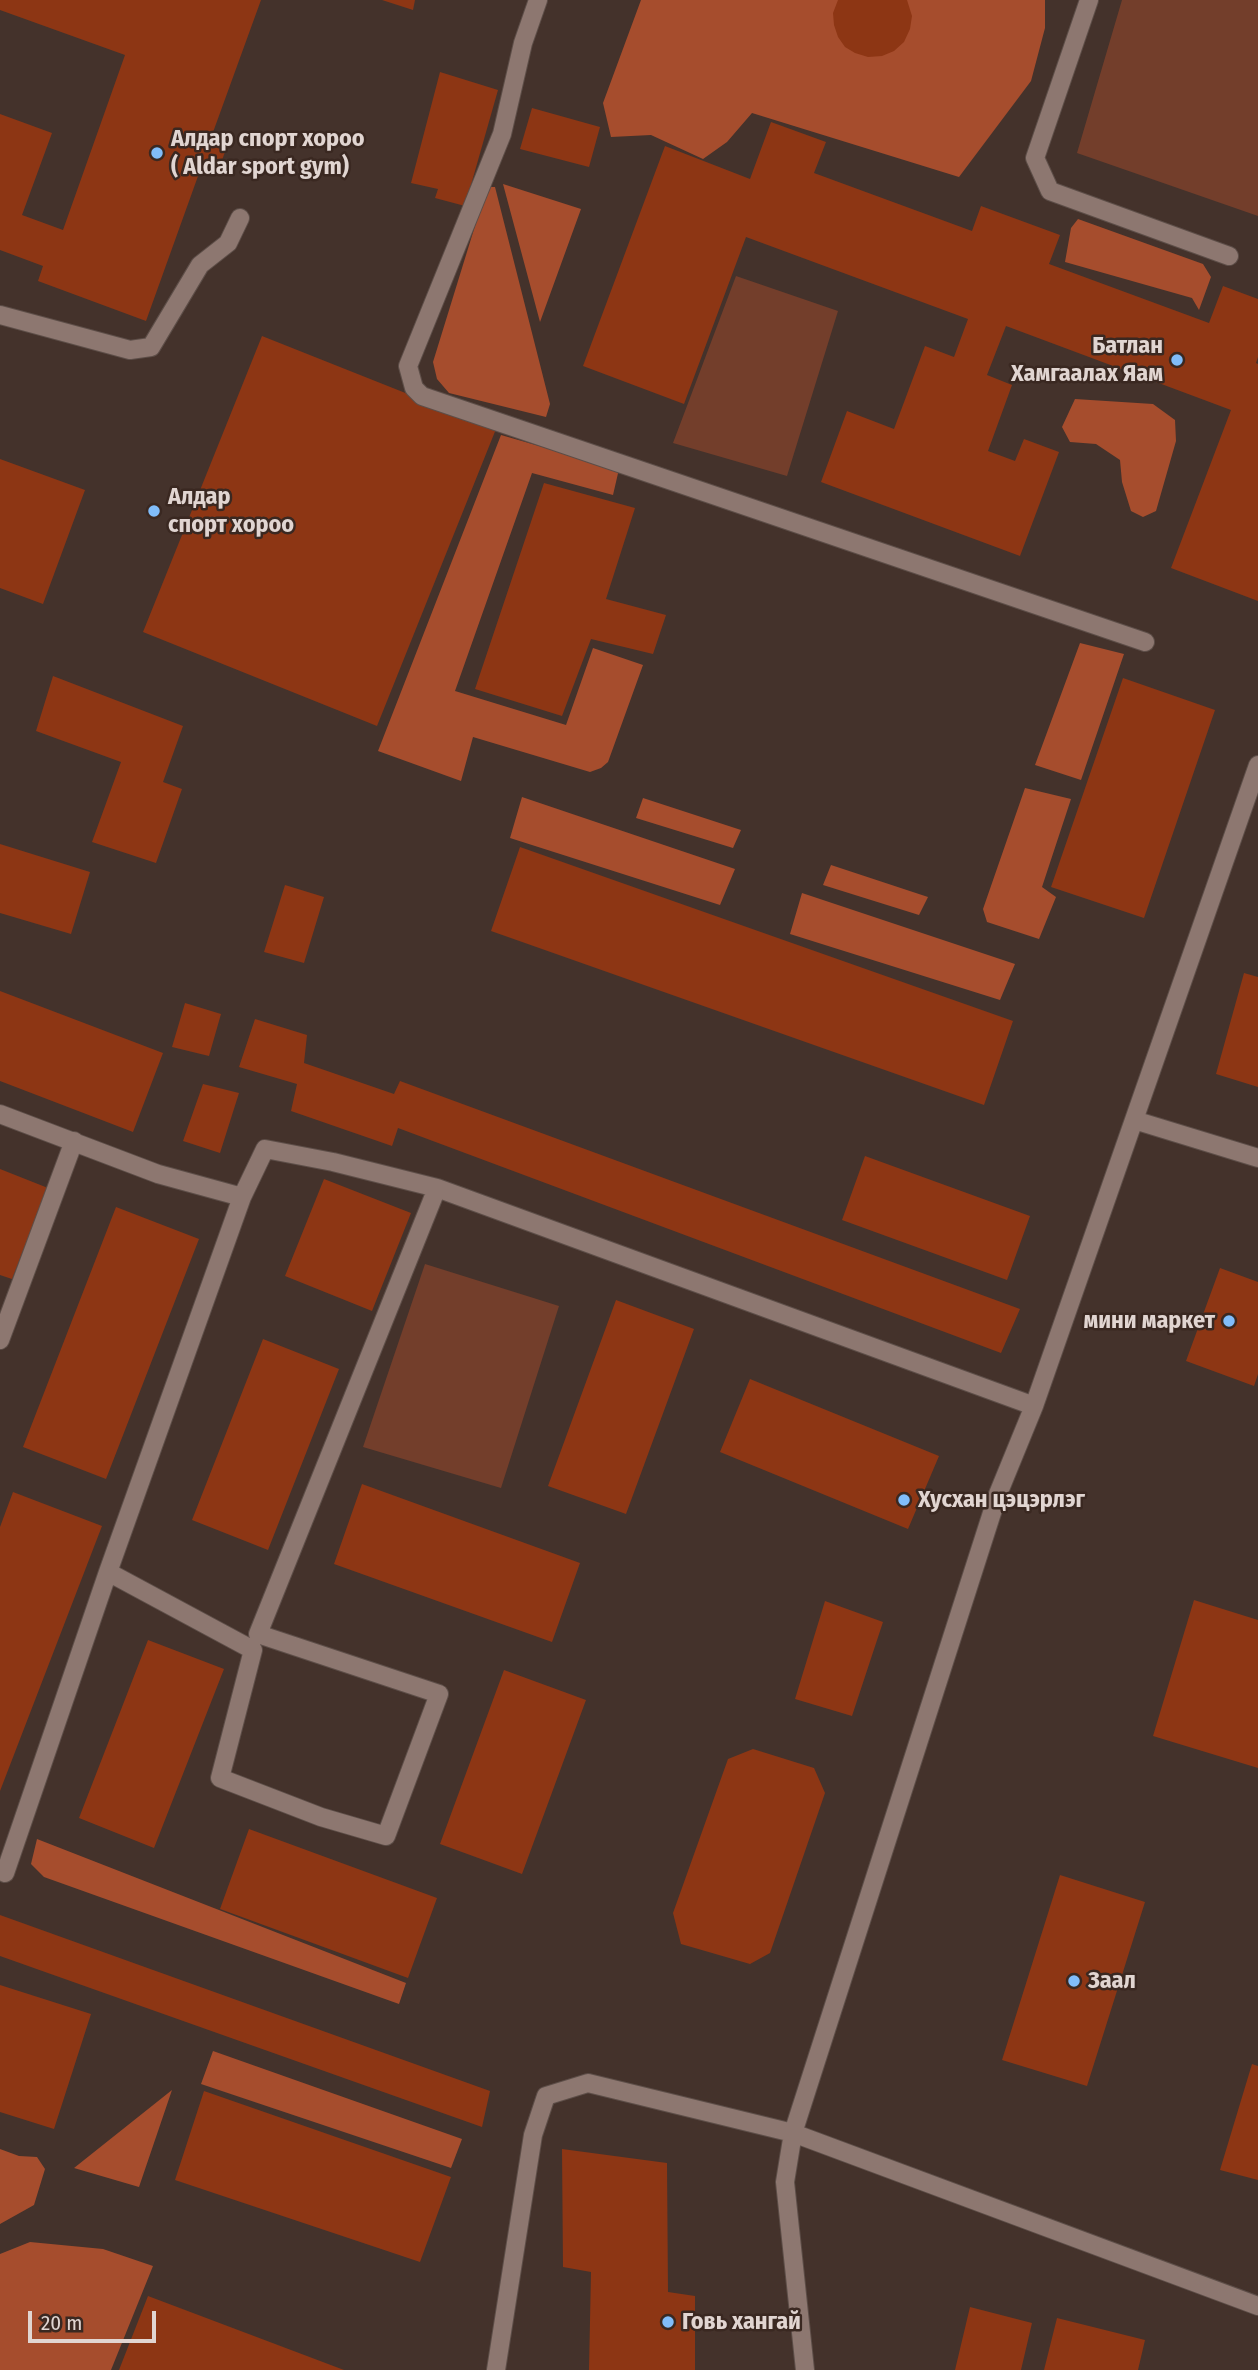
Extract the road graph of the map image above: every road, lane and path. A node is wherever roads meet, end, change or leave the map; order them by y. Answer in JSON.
{"nodes":[{"id":1,"x":538,"y":0,"type":"edge"},
{"id":2,"x":1089,"y":0,"type":"edge"},
{"id":3,"x":240,"y":218,"type":"dead end"},
{"id":4,"x":1229,"y":256,"type":"dead end"},
{"id":5,"x":0,"y":315,"type":"edge"},
{"id":6,"x":1145,"y":642,"type":"dead end"},
{"id":7,"x":1258,"y":765,"type":"edge"},
{"id":8,"x":0,"y":1114,"type":"edge"},
{"id":9,"x":1134,"y":1120,"type":"junction"},
{"id":10,"x":74,"y":1141,"type":"junction"},
{"id":11,"x":1258,"y":1158,"type":"edge"},
{"id":12,"x":437,"y":1188,"type":"junction"},
{"id":13,"x":242,"y":1197,"type":"junction"},
{"id":14,"x":0,"y":1340,"type":"edge"},
{"id":15,"x":1034,"y":1406,"type":"junction"},
{"id":16,"x":108,"y":1573,"type":"junction"},
{"id":17,"x":5,"y":1873,"type":"dead end"},
{"id":18,"x":793,"y":2133,"type":"junction"},
{"id":19,"x":1258,"y":2306,"type":"edge"},
{"id":20,"x":496,"y":2370,"type":"edge"},
{"id":21,"x":805,"y":2370,"type":"edge"}],
"edges":[{"from":1,"to":6,"type":"street"},
{"from":2,"to":4,"type":"street"},
{"from":3,"to":5,"type":"street"},
{"from":7,"to":9,"type":"street"},
{"from":8,"to":10,"type":"street"},
{"from":9,"to":11,"type":"street"},
{"from":9,"to":15,"type":"street"},
{"from":10,"to":13,"type":"street"},
{"from":10,"to":14,"type":"street"},
{"from":12,"to":13,"type":"street"},
{"from":12,"to":15,"type":"street"},
{"from":12,"to":16,"type":"street"},
{"from":13,"to":16,"type":"street"},
{"from":15,"to":18,"type":"street"},
{"from":16,"to":17,"type":"street"},
{"from":18,"to":19,"type":"street"},
{"from":18,"to":20,"type":"street"},
{"from":18,"to":21,"type":"street"}]}
